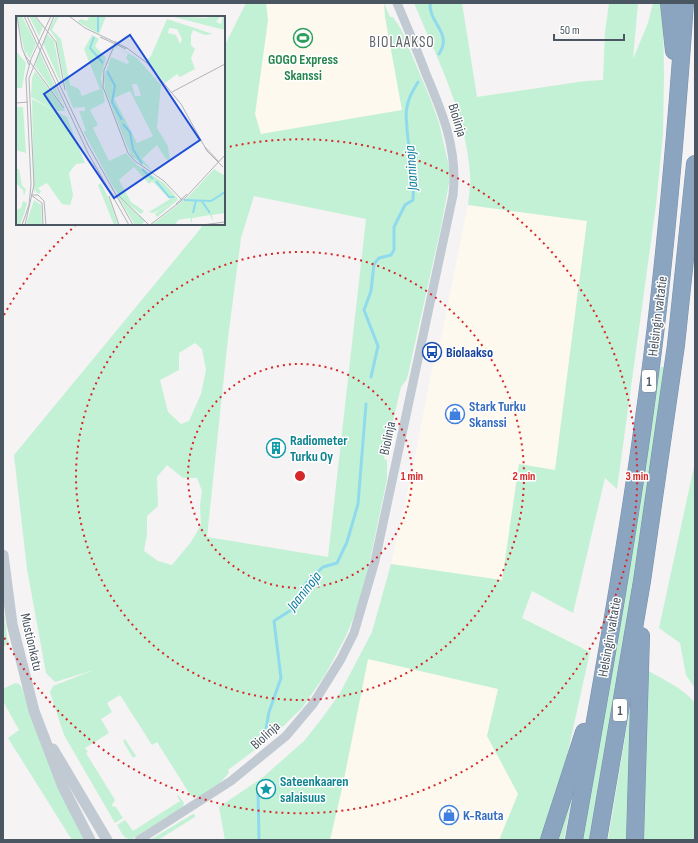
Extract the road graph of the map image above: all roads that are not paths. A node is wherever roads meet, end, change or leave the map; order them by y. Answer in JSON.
{"nodes":[{"id":1,"x":397,"y":3,"type":"edge"},
{"id":2,"x":669,"y":3,"type":"edge"},
{"id":3,"x":685,"y":3,"type":"edge"},
{"id":4,"x":679,"y":89,"type":"junction"},
{"id":5,"x":695,"y":164,"type":"edge"},
{"id":6,"x":3,"y":555,"type":"edge"},
{"id":7,"x":642,"y":580,"type":"junction"},
{"id":8,"x":604,"y":671,"type":"junction"},
{"id":9,"x":43,"y":733,"type":"junction"},
{"id":10,"x":90,"y":840,"type":"edge"},
{"id":11,"x":108,"y":840,"type":"edge"},
{"id":12,"x":139,"y":840,"type":"edge"},
{"id":13,"x":549,"y":840,"type":"edge"},
{"id":14,"x":574,"y":840,"type":"edge"},
{"id":15,"x":598,"y":840,"type":"edge"},
{"id":16,"x":635,"y":840,"type":"edge"}],
"edges":[{"from":1,"to":12,"type":"street","name":"Biolinja"},
{"from":2,"to":4,"type":"highway"},
{"from":3,"to":4,"type":"highway","name":"Helsingin valtatie","number":"1"},
{"from":4,"to":8,"type":"highway","name":"Helsingin valtatie","number":"1"},
{"from":5,"to":7,"type":"highway","name":"Helsingin valtatie","number":"1"},
{"from":6,"to":9,"type":"street","name":"Mustionkatu"},
{"from":7,"to":15,"type":"highway","name":"Helsingin valtatie","number":"1"},
{"from":7,"to":16,"type":"highway"},
{"from":8,"to":13,"type":"highway"},
{"from":8,"to":14,"type":"highway","name":"Helsingin valtatie","number":"1"},
{"from":9,"to":10,"type":"street","name":"Mustionkatu"},
{"from":9,"to":11,"type":"street","name":"Mustionkatu"}]}
